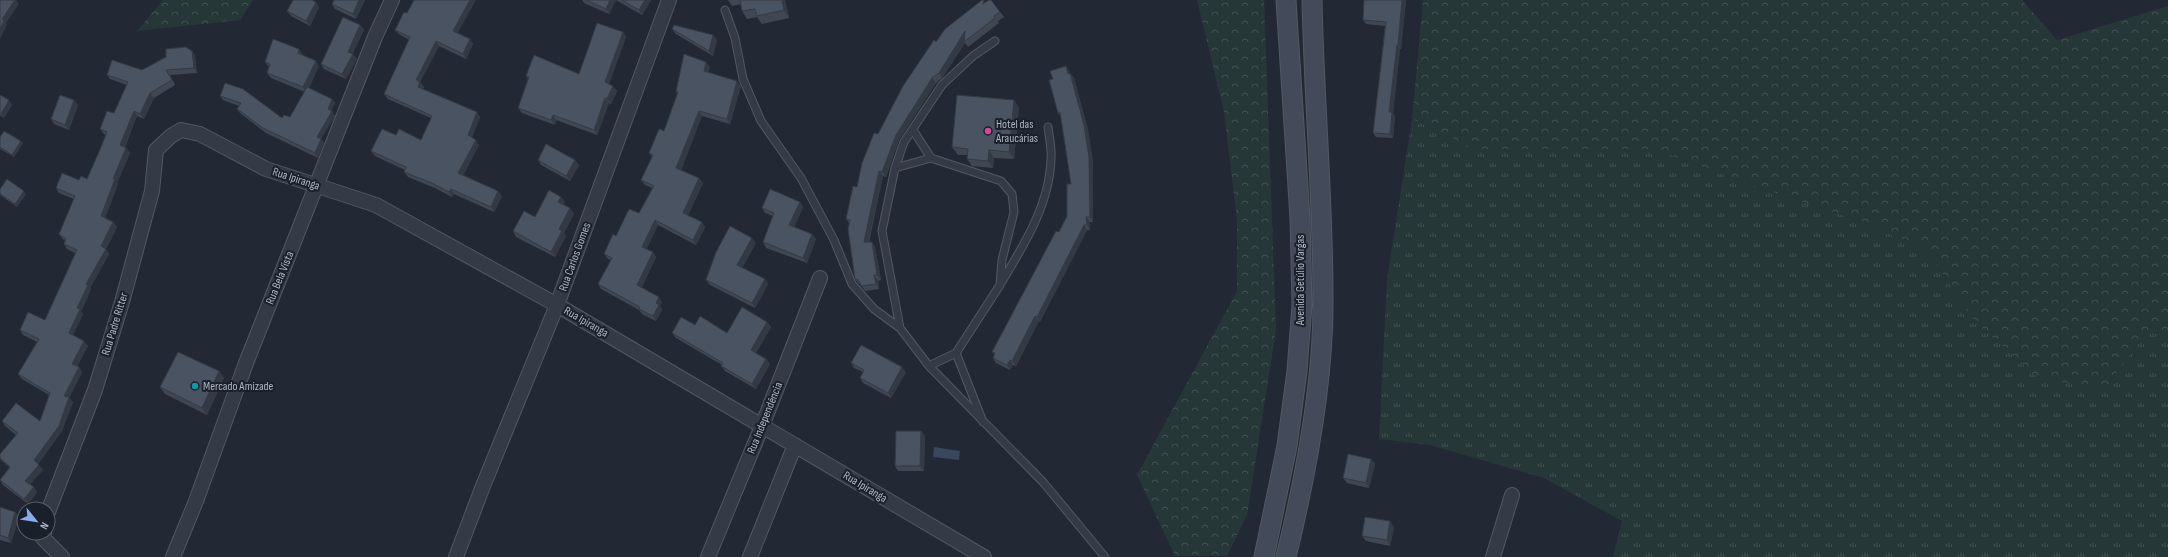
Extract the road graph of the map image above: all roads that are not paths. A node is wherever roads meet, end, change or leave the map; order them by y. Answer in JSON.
{"nodes":[{"id":1,"x":392,"y":0,"type":"edge"},
{"id":2,"x":669,"y":0,"type":"edge"},
{"id":3,"x":1286,"y":0,"type":"edge"},
{"id":4,"x":1312,"y":0,"type":"edge"},
{"id":5,"x":724,"y":10,"type":"dead end"},
{"id":6,"x":995,"y":40,"type":"dead end"},
{"id":7,"x":1048,"y":127,"type":"dead end"},
{"id":8,"x":913,"y":130,"type":"junction"},
{"id":9,"x":171,"y":136,"type":"joint"},
{"id":10,"x":932,"y":158,"type":"junction"},
{"id":11,"x":895,"y":168,"type":"junction"},
{"id":12,"x":316,"y":186,"type":"junction"},
{"id":13,"x":820,"y":278,"type":"dead end"},
{"id":14,"x":1000,"y":285,"type":"junction"},
{"id":15,"x":557,"y":305,"type":"junction"},
{"id":16,"x":900,"y":328,"type":"junction"},
{"id":17,"x":956,"y":353,"type":"junction"},
{"id":18,"x":929,"y":366,"type":"junction"},
{"id":19,"x":983,"y":422,"type":"junction"},
{"id":20,"x":762,"y":426,"type":"junction"},
{"id":21,"x":795,"y":445,"type":"junction"},
{"id":22,"x":1512,"y":495,"type":"dead end"},
{"id":23,"x":52,"y":501,"type":"edge"},
{"id":24,"x":45,"y":541,"type":"edge"},
{"id":25,"x":56,"y":555,"type":"edge"},
{"id":26,"x":173,"y":557,"type":"edge"},
{"id":27,"x":456,"y":557,"type":"edge"},
{"id":28,"x":708,"y":557,"type":"edge"},
{"id":29,"x":750,"y":557,"type":"edge"},
{"id":30,"x":984,"y":557,"type":"edge"},
{"id":31,"x":1105,"y":557,"type":"edge"},
{"id":32,"x":1264,"y":557,"type":"edge"},
{"id":33,"x":1286,"y":557,"type":"edge"},
{"id":34,"x":1493,"y":557,"type":"edge"}],
"edges":[{"from":1,"to":12,"type":"street","name":"Rua Bela Vista"},
{"from":2,"to":15,"type":"street","name":"Rua Carlos Gomes"},
{"from":3,"to":32,"type":"main road","name":"Avenida Getúlio Vargas"},
{"from":4,"to":33,"type":"main road","name":"Avenida Getúlio Vargas"},
{"from":5,"to":16,"type":"lane"},
{"from":6,"to":8,"type":"lane"},
{"from":7,"to":14,"type":"lane"},
{"from":8,"to":10,"type":"lane"},
{"from":8,"to":11,"type":"lane"},
{"from":9,"to":12,"type":"street","name":"Rua Ipiranga"},
{"from":9,"to":23,"type":"street","name":"Rua Padre Ritter"},
{"from":10,"to":11,"type":"lane"},
{"from":10,"to":14,"type":"lane"},
{"from":11,"to":16,"type":"lane"},
{"from":12,"to":15,"type":"street","name":"Rua Ipiranga"},
{"from":12,"to":26,"type":"street","name":"Rua Bela Vista"},
{"from":13,"to":20,"type":"street","name":"Rua Independência"},
{"from":14,"to":17,"type":"lane"},
{"from":15,"to":20,"type":"street","name":"Rua Ipiranga"},
{"from":15,"to":27,"type":"street","name":"Rua Carlos Gomes"},
{"from":16,"to":18,"type":"lane"},
{"from":17,"to":18,"type":"lane"},
{"from":17,"to":19,"type":"lane"},
{"from":18,"to":19,"type":"lane"},
{"from":19,"to":31,"type":"lane"},
{"from":20,"to":21,"type":"street","name":"Rua Ipiranga"},
{"from":20,"to":28,"type":"street","name":"Rua Independência"},
{"from":21,"to":29,"type":"street"},
{"from":21,"to":30,"type":"street","name":"Rua Ipiranga"},
{"from":22,"to":34,"type":"street"},
{"from":24,"to":25,"type":"street"}]}
